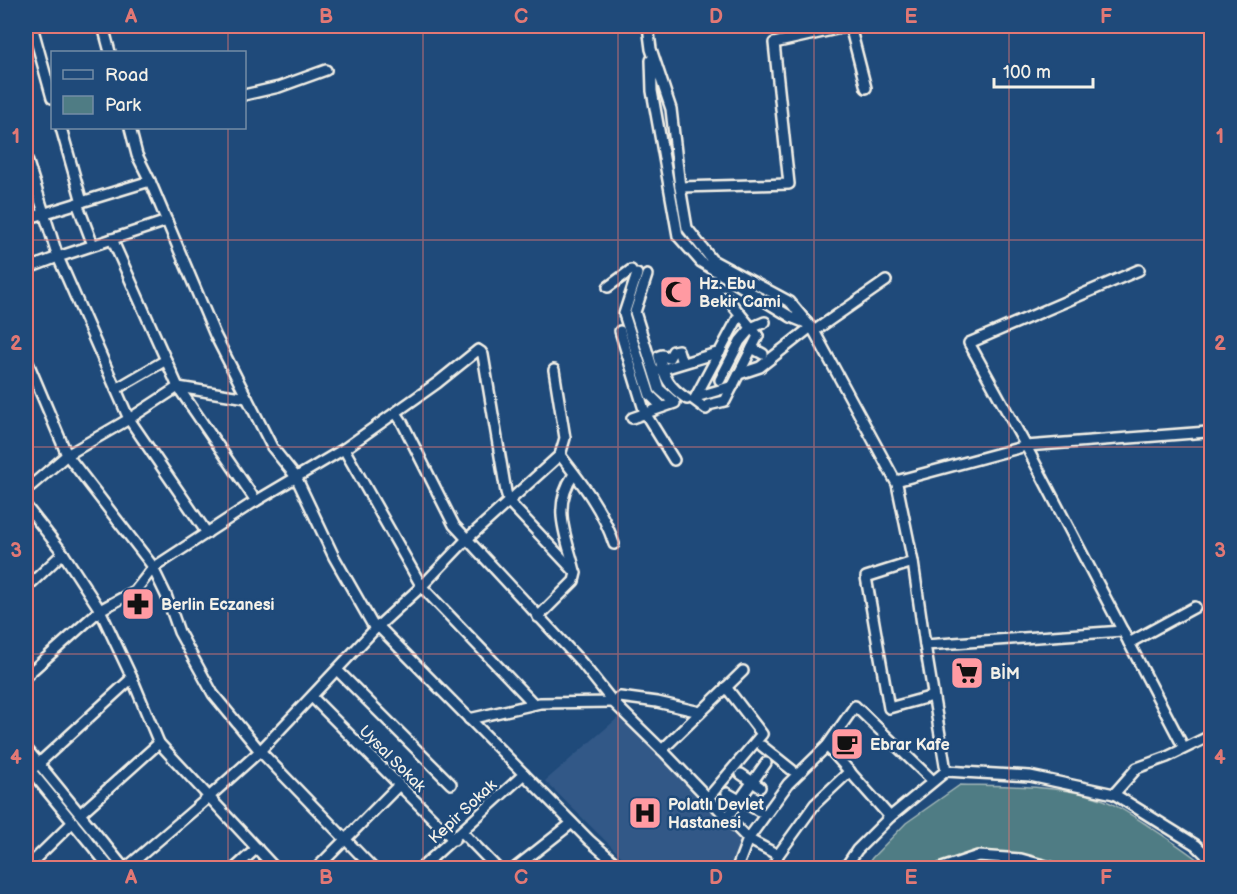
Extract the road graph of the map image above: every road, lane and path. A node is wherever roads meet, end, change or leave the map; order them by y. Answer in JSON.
{"nodes":[{"id":1,"x":32,"y":26,"type":"edge"},
{"id":2,"x":103,"y":26,"type":"edge"},
{"id":3,"x":648,"y":26,"type":"edge"},
{"id":4,"x":651,"y":49,"type":"junction"},
{"id":5,"x":110,"y":51,"type":"edge"},
{"id":6,"x":326,"y":70,"type":"dead end"},
{"id":7,"x":866,"y":88,"type":"dead end"},
{"id":8,"x":51,"y":94,"type":"edge"},
{"id":9,"x":246,"y":95,"type":"edge"},
{"id":10,"x":61,"y":129,"type":"edge"},
{"id":11,"x":130,"y":129,"type":"edge"},
{"id":12,"x":26,"y":156,"type":"edge"},
{"id":13,"x":150,"y":181,"type":"junction"},
{"id":14,"x":680,"y":187,"type":"junction"},
{"id":15,"x":80,"y":203,"type":"junction"},
{"id":16,"x":43,"y":214,"type":"junction"},
{"id":17,"x":26,"y":219,"type":"edge"},
{"id":18,"x":167,"y":221,"type":"junction"},
{"id":19,"x":112,"y":239,"type":"junction"},
{"id":20,"x":93,"y":245,"type":"junction"},
{"id":21,"x":58,"y":257,"type":"junction"},
{"id":22,"x":26,"y":269,"type":"edge"},
{"id":23,"x":1138,"y":270,"type":"dead end"},
{"id":24,"x":647,"y":275,"type":"dead end"},
{"id":25,"x":885,"y":281,"type":"dead end"},
{"id":26,"x":608,"y":287,"type":"dead end"},
{"id":27,"x":726,"y":297,"type":"dead end"},
{"id":28,"x":639,"y":313,"type":"junction"},
{"id":29,"x":740,"y":314,"type":"junction"},
{"id":30,"x":624,"y":317,"type":"junction"},
{"id":31,"x":765,"y":322,"type":"dead end"},
{"id":32,"x":811,"y":327,"type":"junction"},
{"id":33,"x":751,"y":328,"type":"junction"},
{"id":34,"x":620,"y":331,"type":"dead end"},
{"id":35,"x":752,"y":348,"type":"junction"},
{"id":36,"x":720,"y":352,"type":"junction"},
{"id":37,"x":734,"y":353,"type":"junction"},
{"id":38,"x":763,"y":354,"type":"dead end"},
{"id":39,"x":26,"y":358,"type":"edge"},
{"id":40,"x":166,"y":360,"type":"junction"},
{"id":41,"x":747,"y":360,"type":"junction"},
{"id":42,"x":682,"y":363,"type":"junction"},
{"id":43,"x":728,"y":363,"type":"junction"},
{"id":44,"x":664,"y":366,"type":"junction"},
{"id":45,"x":554,"y":370,"type":"dead end"},
{"id":46,"x":739,"y":374,"type":"junction"},
{"id":47,"x":639,"y":376,"type":"junction"},
{"id":48,"x":29,"y":379,"type":"edge"},
{"id":49,"x":719,"y":384,"type":"junction"},
{"id":50,"x":178,"y":387,"type":"junction"},
{"id":51,"x":116,"y":389,"type":"junction"},
{"id":52,"x":248,"y":398,"type":"junction"},
{"id":53,"x":692,"y":398,"type":"junction"},
{"id":54,"x":662,"y":407,"type":"junction"},
{"id":55,"x":396,"y":413,"type":"junction"},
{"id":56,"x":645,"y":413,"type":"junction"},
{"id":57,"x":632,"y":418,"type":"dead end"},
{"id":58,"x":129,"y":419,"type":"junction"},
{"id":59,"x":1207,"y":432,"type":"dead end"},
{"id":60,"x":1026,"y":446,"type":"junction"},
{"id":61,"x":344,"y":449,"type":"junction"},
{"id":62,"x":68,"y":455,"type":"junction"},
{"id":63,"x":560,"y":455,"type":"junction"},
{"id":64,"x":674,"y":460,"type":"dead end"},
{"id":65,"x":574,"y":474,"type":"junction"},
{"id":66,"x":296,"y":477,"type":"junction"},
{"id":67,"x":896,"y":481,"type":"junction"},
{"id":68,"x":26,"y":490,"type":"edge"},
{"id":69,"x":256,"y":501,"type":"junction"},
{"id":70,"x":509,"y":502,"type":"junction"},
{"id":71,"x":26,"y":506,"type":"edge"},
{"id":72,"x":207,"y":533,"type":"junction"},
{"id":73,"x":466,"y":540,"type":"junction"},
{"id":74,"x":614,"y":544,"type":"dead end"},
{"id":75,"x":63,"y":553,"type":"junction"},
{"id":76,"x":913,"y":562,"type":"junction"},
{"id":77,"x":153,"y":568,"type":"junction"},
{"id":78,"x":576,"y":573,"type":"junction"},
{"id":79,"x":422,"y":587,"type":"junction"},
{"id":80,"x":26,"y":588,"type":"edge"},
{"id":81,"x":1195,"y":607,"type":"dead end"},
{"id":82,"x":100,"y":610,"type":"junction"},
{"id":83,"x":538,"y":617,"type":"junction"},
{"id":84,"x":377,"y":628,"type":"junction"},
{"id":85,"x":1123,"y":631,"type":"junction"},
{"id":86,"x":1129,"y":643,"type":"junction"},
{"id":87,"x":925,"y":645,"type":"junction"},
{"id":88,"x":337,"y":670,"type":"junction"},
{"id":89,"x":743,"y":671,"type":"dead end"},
{"id":90,"x":26,"y":676,"type":"edge"},
{"id":91,"x":132,"y":678,"type":"junction"},
{"id":92,"x":726,"y":687,"type":"junction"},
{"id":93,"x":933,"y":696,"type":"junction"},
{"id":94,"x":312,"y":697,"type":"junction"},
{"id":95,"x":613,"y":702,"type":"junction"},
{"id":96,"x":534,"y":704,"type":"junction"},
{"id":97,"x":700,"y":712,"type":"junction"},
{"id":98,"x":469,"y":719,"type":"junction"},
{"id":99,"x":1212,"y":735,"type":"edge"},
{"id":100,"x":159,"y":743,"type":"junction"},
{"id":101,"x":762,"y":746,"type":"dead end"},
{"id":102,"x":827,"y":746,"type":"junction"},
{"id":103,"x":26,"y":748,"type":"edge"},
{"id":104,"x":1184,"y":748,"type":"junction"},
{"id":105,"x":662,"y":750,"type":"junction"},
{"id":106,"x":260,"y":751,"type":"junction"},
{"id":107,"x":766,"y":763,"type":"dead end"},
{"id":108,"x":30,"y":768,"type":"edge"},
{"id":109,"x":792,"y":770,"type":"dead end"},
{"id":110,"x":850,"y":771,"type":"junction"},
{"id":111,"x":946,"y":771,"type":"junction"},
{"id":112,"x":524,"y":774,"type":"junction"},
{"id":113,"x":741,"y":774,"type":"dead end"},
{"id":114,"x":933,"y":781,"type":"junction"},
{"id":115,"x":451,"y":784,"type":"dead end"},
{"id":116,"x":756,"y":784,"type":"junction"},
{"id":117,"x":399,"y":785,"type":"junction"},
{"id":118,"x":727,"y":793,"type":"dead end"},
{"id":119,"x":1114,"y":794,"type":"junction"},
{"id":120,"x":209,"y":797,"type":"junction"},
{"id":121,"x":708,"y":798,"type":"junction"},
{"id":122,"x":740,"y":800,"type":"junction"},
{"id":123,"x":759,"y":811,"type":"dead end"},
{"id":124,"x":731,"y":812,"type":"dead end"},
{"id":125,"x":80,"y":814,"type":"junction"},
{"id":126,"x":890,"y":817,"type":"junction"},
{"id":127,"x":73,"y":822,"type":"junction"},
{"id":128,"x":572,"y":823,"type":"junction"},
{"id":129,"x":462,"y":832,"type":"junction"},
{"id":130,"x":748,"y":839,"type":"junction"},
{"id":131,"x":346,"y":840,"type":"junction"},
{"id":132,"x":454,"y":840,"type":"junction"},
{"id":133,"x":257,"y":848,"type":"junction"},
{"id":134,"x":778,"y":855,"type":"junction"},
{"id":135,"x":1212,"y":861,"type":"edge"},
{"id":136,"x":1035,"y":865,"type":"edge"},
{"id":137,"x":26,"y":868,"type":"edge"},
{"id":138,"x":110,"y":868,"type":"edge"},
{"id":139,"x":125,"y":868,"type":"edge"},
{"id":140,"x":235,"y":868,"type":"edge"},
{"id":141,"x":275,"y":868,"type":"edge"},
{"id":142,"x":317,"y":868,"type":"edge"},
{"id":143,"x":373,"y":868,"type":"edge"},
{"id":144,"x":421,"y":868,"type":"edge"},
{"id":145,"x":497,"y":868,"type":"edge"},
{"id":146,"x":515,"y":868,"type":"edge"},
{"id":147,"x":621,"y":868,"type":"edge"},
{"id":148,"x":737,"y":868,"type":"edge"},
{"id":149,"x":774,"y":868,"type":"edge"},
{"id":150,"x":845,"y":868,"type":"edge"},
{"id":151,"x":942,"y":868,"type":"edge"},
{"id":152,"x":1054,"y":868,"type":"edge"}],
"edges":[{"from":1,"to":8,"type":"street"},
{"from":2,"to":5,"type":"street"},
{"from":3,"to":4,"type":"street"},
{"from":4,"to":14,"type":"street"},
{"from":4,"to":32,"type":"street"},
{"from":6,"to":9,"type":"street"},
{"from":7,"to":14,"type":"street"},
{"from":10,"to":15,"type":"street"},
{"from":11,"to":13,"type":"street"},
{"from":12,"to":16,"type":"street"},
{"from":13,"to":15,"type":"street"},
{"from":13,"to":18,"type":"street"},
{"from":14,"to":32,"type":"street"},
{"from":15,"to":16,"type":"street"},
{"from":15,"to":20,"type":"street"},
{"from":16,"to":17,"type":"street"},
{"from":16,"to":21,"type":"street"},
{"from":18,"to":19,"type":"street"},
{"from":18,"to":52,"type":"street"},
{"from":19,"to":20,"type":"street"},
{"from":19,"to":40,"type":"street"},
{"from":20,"to":21,"type":"street"},
{"from":21,"to":22,"type":"street"},
{"from":21,"to":51,"type":"street"},
{"from":23,"to":60,"type":"street"},
{"from":24,"to":28,"type":"street"},
{"from":25,"to":32,"type":"street"},
{"from":26,"to":30,"type":"street"},
{"from":27,"to":29,"type":"street"},
{"from":28,"to":30,"type":"street"},
{"from":28,"to":44,"type":"street"},
{"from":29,"to":33,"type":"street"},
{"from":29,"to":36,"type":"street"},
{"from":30,"to":47,"type":"street"},
{"from":31,"to":33,"type":"street"},
{"from":32,"to":46,"type":"street"},
{"from":32,"to":67,"type":"street"},
{"from":33,"to":35,"type":"street"},
{"from":33,"to":37,"type":"street"},
{"from":34,"to":47,"type":"street"},
{"from":35,"to":38,"type":"street"},
{"from":35,"to":41,"type":"street"},
{"from":36,"to":37,"type":"street"},
{"from":36,"to":42,"type":"street"},
{"from":36,"to":43,"type":"street"},
{"from":36,"to":53,"type":"street"},
{"from":37,"to":41,"type":"street"},
{"from":37,"to":43,"type":"street"},
{"from":39,"to":48,"type":"street"},
{"from":40,"to":50,"type":"street"},
{"from":40,"to":51,"type":"street"},
{"from":41,"to":46,"type":"street"},
{"from":42,"to":44,"type":"street"},
{"from":42,"to":44,"type":"street"},
{"from":43,"to":49,"type":"street"},
{"from":44,"to":47,"type":"street"},
{"from":44,"to":53,"type":"street"},
{"from":44,"to":54,"type":"street"},
{"from":45,"to":63,"type":"street"},
{"from":46,"to":49,"type":"street"},
{"from":47,"to":54,"type":"street"},
{"from":47,"to":56,"type":"street"},
{"from":48,"to":62,"type":"street"},
{"from":49,"to":53,"type":"street"},
{"from":49,"to":53,"type":"street"},
{"from":50,"to":52,"type":"street"},
{"from":50,"to":58,"type":"street"},
{"from":50,"to":69,"type":"street"},
{"from":51,"to":58,"type":"street"},
{"from":52,"to":66,"type":"street"},
{"from":54,"to":56,"type":"street"},
{"from":55,"to":61,"type":"street"},
{"from":55,"to":70,"type":"street"},
{"from":55,"to":73,"type":"street"},
{"from":56,"to":57,"type":"street"},
{"from":56,"to":64,"type":"street"},
{"from":58,"to":62,"type":"street"},
{"from":58,"to":72,"type":"street"},
{"from":59,"to":60,"type":"street"},
{"from":60,"to":67,"type":"street"},
{"from":60,"to":85,"type":"street"},
{"from":61,"to":66,"type":"street"},
{"from":61,"to":79,"type":"street"},
{"from":62,"to":68,"type":"street"},
{"from":62,"to":77,"type":"street"},
{"from":63,"to":65,"type":"street"},
{"from":63,"to":70,"type":"street"},
{"from":65,"to":74,"type":"street"},
{"from":65,"to":78,"type":"street"},
{"from":66,"to":69,"type":"street"},
{"from":66,"to":84,"type":"street"},
{"from":67,"to":76,"type":"street"},
{"from":69,"to":72,"type":"street"},
{"from":70,"to":73,"type":"street"},
{"from":70,"to":78,"type":"street"},
{"from":71,"to":75,"type":"street"},
{"from":72,"to":77,"type":"street"},
{"from":73,"to":79,"type":"street"},
{"from":73,"to":83,"type":"street"},
{"from":75,"to":80,"type":"street"},
{"from":75,"to":82,"type":"street"},
{"from":76,"to":87,"type":"street"},
{"from":76,"to":93,"type":"street"},
{"from":77,"to":82,"type":"street"},
{"from":77,"to":106,"type":"street"},
{"from":78,"to":83,"type":"street"},
{"from":79,"to":84,"type":"street"},
{"from":79,"to":96,"type":"street"},
{"from":81,"to":86,"type":"street"},
{"from":82,"to":90,"type":"street"},
{"from":82,"to":91,"type":"street"},
{"from":83,"to":95,"type":"street"},
{"from":84,"to":88,"type":"street"},
{"from":84,"to":98,"type":"street"},
{"from":85,"to":86,"type":"street"},
{"from":85,"to":87,"type":"street"},
{"from":86,"to":104,"type":"street"},
{"from":87,"to":93,"type":"street"},
{"from":88,"to":94,"type":"street"},
{"from":88,"to":115,"type":"street"},
{"from":89,"to":92,"type":"street"},
{"from":91,"to":100,"type":"street"},
{"from":91,"to":108,"type":"street"},
{"from":92,"to":97,"type":"street"},
{"from":92,"to":121,"type":"street"},
{"from":93,"to":111,"type":"street"},
{"from":94,"to":106,"type":"street"},
{"from":94,"to":117,"type":"street","name":"Uysal Sokak"},
{"from":95,"to":96,"type":"street"},
{"from":95,"to":97,"type":"street"},
{"from":95,"to":105,"type":"street"},
{"from":96,"to":98,"type":"street"},
{"from":97,"to":105,"type":"street"},
{"from":98,"to":112,"type":"street"},
{"from":99,"to":104,"type":"street"},
{"from":100,"to":120,"type":"street"},
{"from":100,"to":125,"type":"street"},
{"from":101,"to":109,"type":"street"},
{"from":102,"to":110,"type":"street"},
{"from":102,"to":114,"type":"street"},
{"from":102,"to":130,"type":"street"},
{"from":103,"to":108,"type":"street"},
{"from":104,"to":119,"type":"street"},
{"from":105,"to":121,"type":"street"},
{"from":106,"to":120,"type":"street"},
{"from":106,"to":131,"type":"street"},
{"from":107,"to":116,"type":"street"},
{"from":108,"to":125,"type":"street"},
{"from":108,"to":127,"type":"street"},
{"from":110,"to":126,"type":"street"},
{"from":110,"to":134,"type":"street"},
{"from":111,"to":114,"type":"street"},
{"from":111,"to":119,"type":"street"},
{"from":112,"to":128,"type":"street"},
{"from":112,"to":129,"type":"street","name":"Kepir Sokak"},
{"from":113,"to":116,"type":"street"},
{"from":114,"to":126,"type":"street"},
{"from":116,"to":122,"type":"street"},
{"from":117,"to":131,"type":"street"},
{"from":117,"to":132,"type":"street","name":"Uysal Sokak"},
{"from":118,"to":122,"type":"street"},
{"from":119,"to":135,"type":"street"},
{"from":120,"to":133,"type":"street"},
{"from":120,"to":139,"type":"street"},
{"from":121,"to":130,"type":"street"},
{"from":122,"to":123,"type":"street"},
{"from":122,"to":124,"type":"street"},
{"from":125,"to":139,"type":"street"},
{"from":126,"to":150,"type":"street"},
{"from":127,"to":137,"type":"street"},
{"from":127,"to":138,"type":"street"},
{"from":128,"to":146,"type":"street"},
{"from":128,"to":147,"type":"street"},
{"from":129,"to":132,"type":"street","name":"Kepir Sokak"},
{"from":129,"to":145,"type":"street"},
{"from":130,"to":134,"type":"street"},
{"from":130,"to":148,"type":"street"},
{"from":131,"to":142,"type":"street"},
{"from":131,"to":143,"type":"street"},
{"from":132,"to":144,"type":"street","name":"Kepir Sokak"},
{"from":133,"to":140,"type":"street"},
{"from":133,"to":141,"type":"street"},
{"from":134,"to":149,"type":"street"},
{"from":136,"to":151,"type":"street"},
{"from":136,"to":152,"type":"street"}]}
